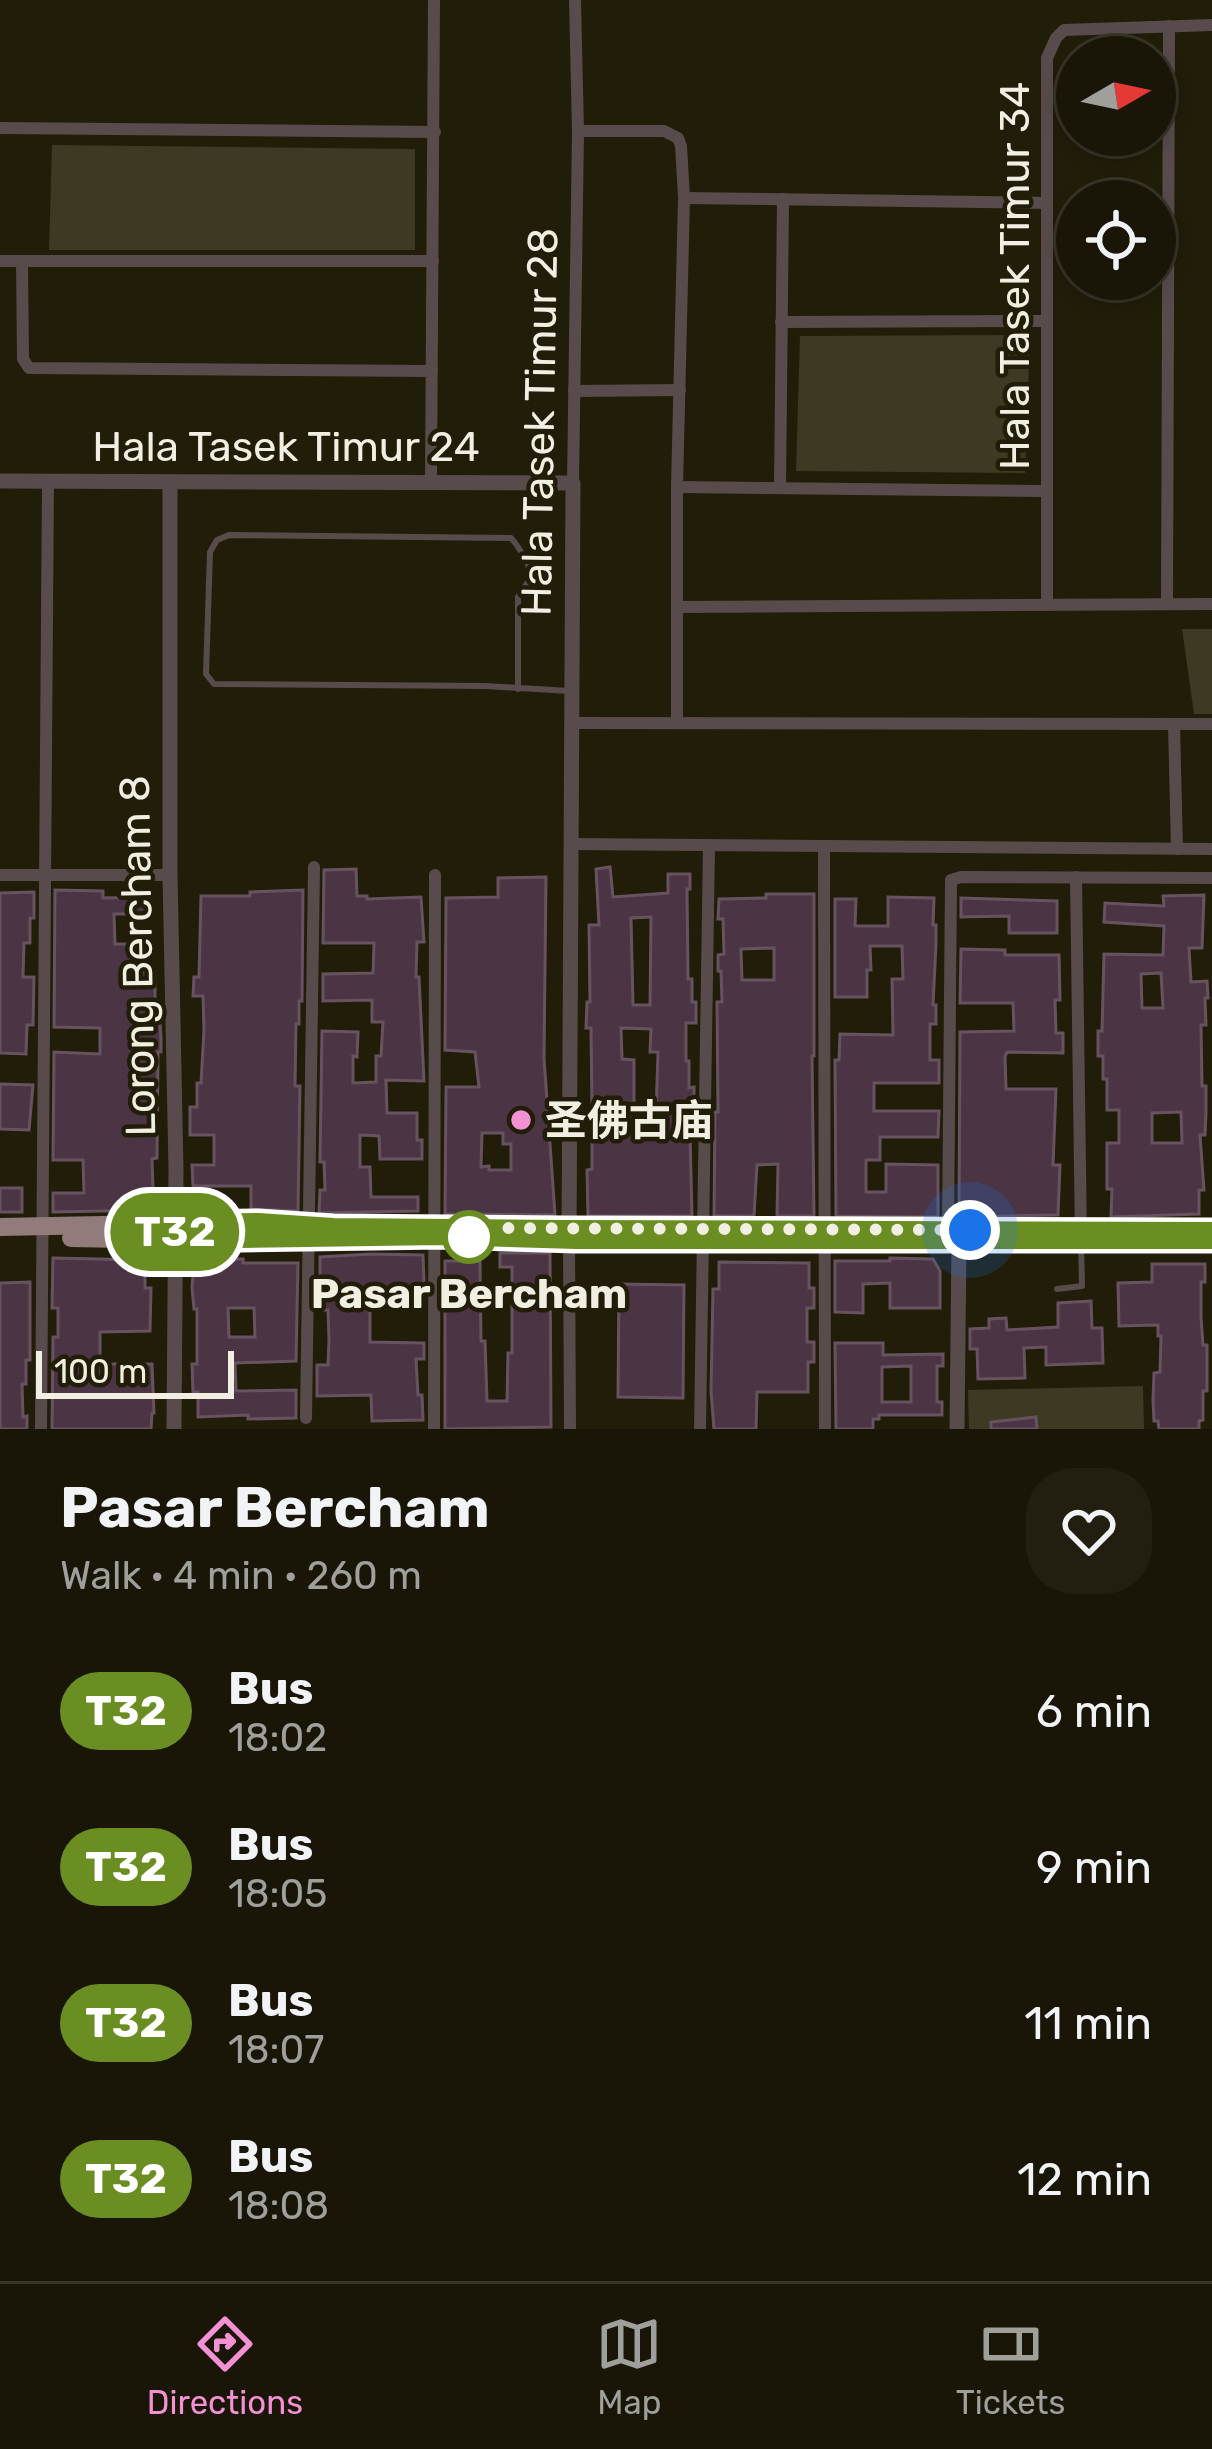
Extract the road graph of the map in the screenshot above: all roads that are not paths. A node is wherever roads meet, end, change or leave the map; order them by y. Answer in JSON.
{"nodes":[{"id":1,"x":434,"y":0,"type":"edge"},
{"id":2,"x":575,"y":0,"type":"edge"},
{"id":3,"x":1212,"y":25,"type":"edge"},
{"id":4,"x":1169,"y":26,"type":"junction"},
{"id":5,"x":0,"y":128,"type":"edge"},
{"id":6,"x":578,"y":131,"type":"junction"},
{"id":7,"x":435,"y":132,"type":"junction"},
{"id":8,"x":684,"y":198,"type":"junction"},
{"id":9,"x":783,"y":200,"type":"junction"},
{"id":10,"x":1047,"y":203,"type":"junction"},
{"id":11,"x":22,"y":261,"type":"junction"},
{"id":12,"x":433,"y":261,"type":"junction"},
{"id":13,"x":0,"y":262,"type":"edge"},
{"id":14,"x":1047,"y":320,"type":"junction"},
{"id":15,"x":782,"y":322,"type":"junction"},
{"id":16,"x":432,"y":370,"type":"junction"},
{"id":17,"x":680,"y":390,"type":"junction"},
{"id":18,"x":574,"y":391,"type":"junction"},
{"id":19,"x":48,"y":481,"type":"junction"},
{"id":20,"x":0,"y":482,"type":"edge"},
{"id":21,"x":170,"y":482,"type":"junction"},
{"id":22,"x":431,"y":482,"type":"junction"},
{"id":23,"x":573,"y":483,"type":"junction"},
{"id":24,"x":677,"y":488,"type":"junction"},
{"id":25,"x":780,"y":488,"type":"junction"},
{"id":26,"x":1047,"y":491,"type":"junction"},
{"id":27,"x":1168,"y":604,"type":"junction"},
{"id":28,"x":1212,"y":604,"type":"edge"},
{"id":29,"x":1047,"y":605,"type":"junction"},
{"id":30,"x":677,"y":607,"type":"junction"},
{"id":31,"x":518,"y":689,"type":"junction"},
{"id":32,"x":573,"y":692,"type":"junction"},
{"id":33,"x":677,"y":722,"type":"junction"},
{"id":34,"x":572,"y":723,"type":"junction"},
{"id":35,"x":1174,"y":724,"type":"junction"},
{"id":36,"x":1212,"y":724,"type":"edge"},
{"id":37,"x":572,"y":844,"type":"junction"},
{"id":38,"x":709,"y":846,"type":"junction"},
{"id":39,"x":824,"y":848,"type":"junction"},
{"id":40,"x":1178,"y":849,"type":"junction"},
{"id":41,"x":1212,"y":849,"type":"edge"},
{"id":42,"x":314,"y":867,"type":"dead end"},
{"id":43,"x":0,"y":874,"type":"edge"},
{"id":44,"x":45,"y":875,"type":"junction"},
{"id":45,"x":170,"y":875,"type":"junction"},
{"id":46,"x":435,"y":875,"type":"dead end"},
{"id":47,"x":1076,"y":877,"type":"junction"},
{"id":48,"x":1212,"y":878,"type":"edge"},
{"id":49,"x":0,"y":1227,"type":"edge"},
{"id":50,"x":1212,"y":1231,"type":"edge"},
{"id":51,"x":42,"y":1232,"type":"junction"},
{"id":52,"x":175,"y":1232,"type":"junction"},
{"id":53,"x":310,"y":1232,"type":"junction"},
{"id":54,"x":435,"y":1232,"type":"junction"},
{"id":55,"x":570,"y":1234,"type":"junction"},
{"id":56,"x":703,"y":1235,"type":"junction"},
{"id":57,"x":825,"y":1235,"type":"junction"},
{"id":58,"x":952,"y":1235,"type":"junction"},
{"id":59,"x":1081,"y":1235,"type":"junction"},
{"id":60,"x":0,"y":1236,"type":"edge"},
{"id":61,"x":1212,"y":1240,"type":"edge"},
{"id":62,"x":1057,"y":1289,"type":"dead end"},
{"id":63,"x":306,"y":1418,"type":"dead end"},
{"id":64,"x":41,"y":1429,"type":"edge"},
{"id":65,"x":174,"y":1429,"type":"edge"},
{"id":66,"x":434,"y":1429,"type":"edge"},
{"id":67,"x":570,"y":1429,"type":"edge"},
{"id":68,"x":700,"y":1429,"type":"edge"},
{"id":69,"x":825,"y":1429,"type":"edge"},
{"id":70,"x":957,"y":1429,"type":"edge"}],
"edges":[{"from":1,"to":7,"type":"street"},
{"from":2,"to":6,"type":"street","name":"Hala Tasek Timur 28"},
{"from":3,"to":4,"type":"street","name":"Hala Tasek Timur 34"},
{"from":4,"to":10,"type":"street","name":"Hala Tasek Timur 34"},
{"from":4,"to":27,"type":"street"},
{"from":5,"to":7,"type":"street"},
{"from":6,"to":8,"type":"street"},
{"from":6,"to":18,"type":"street","name":"Hala Tasek Timur 28"},
{"from":7,"to":12,"type":"street"},
{"from":8,"to":9,"type":"street"},
{"from":8,"to":17,"type":"street"},
{"from":9,"to":10,"type":"street"},
{"from":9,"to":15,"type":"street"},
{"from":10,"to":14,"type":"street","name":"Hala Tasek Timur 34"},
{"from":11,"to":12,"type":"street"},
{"from":11,"to":13,"type":"street"},
{"from":11,"to":16,"type":"street"},
{"from":12,"to":16,"type":"street"},
{"from":14,"to":15,"type":"street"},
{"from":14,"to":26,"type":"street","name":"Hala Tasek Timur 34"},
{"from":15,"to":25,"type":"street"},
{"from":16,"to":22,"type":"street"},
{"from":17,"to":18,"type":"street"},
{"from":17,"to":24,"type":"street"},
{"from":18,"to":23,"type":"street","name":"Hala Tasek Timur 28"},
{"from":19,"to":20,"type":"street","name":"Hala Tasek Timur 24"},
{"from":19,"to":21,"type":"street","name":"Hala Tasek Timur 24"},
{"from":19,"to":44,"type":"street"},
{"from":21,"to":22,"type":"street","name":"Hala Tasek Timur 24"},
{"from":21,"to":45,"type":"street","name":"Lorong Bercham 8"},
{"from":22,"to":23,"type":"street","name":"Hala Tasek Timur 24"},
{"from":23,"to":32,"type":"street","name":"Hala Tasek Timur 28"},
{"from":24,"to":25,"type":"street"},
{"from":24,"to":30,"type":"street"},
{"from":25,"to":26,"type":"street"},
{"from":26,"to":29,"type":"street","name":"Hala Tasek Timur 34"},
{"from":27,"to":28,"type":"street"},
{"from":27,"to":29,"type":"street"},
{"from":29,"to":30,"type":"street"},
{"from":30,"to":33,"type":"street"},
{"from":31,"to":31,"type":"lane"},
{"from":31,"to":32,"type":"lane"},
{"from":32,"to":34,"type":"street","name":"Hala Tasek Timur 28"},
{"from":33,"to":34,"type":"street"},
{"from":33,"to":35,"type":"street"},
{"from":34,"to":37,"type":"street","name":"Hala Tasek Timur 28"},
{"from":35,"to":36,"type":"street"},
{"from":35,"to":40,"type":"street"},
{"from":37,"to":38,"type":"street"},
{"from":37,"to":55,"type":"street","name":"Hala Tasek Timur 28"},
{"from":38,"to":39,"type":"street"},
{"from":38,"to":56,"type":"street"},
{"from":39,"to":40,"type":"street"},
{"from":39,"to":57,"type":"street"},
{"from":40,"to":41,"type":"street"},
{"from":42,"to":53,"type":"street"},
{"from":43,"to":44,"type":"street"},
{"from":44,"to":45,"type":"street"},
{"from":44,"to":51,"type":"street"},
{"from":45,"to":52,"type":"street","name":"Lorong Bercham 8"},
{"from":46,"to":54,"type":"street"},
{"from":47,"to":48,"type":"street"},
{"from":47,"to":58,"type":"street"},
{"from":47,"to":59,"type":"street"},
{"from":49,"to":51,"type":"main road"},
{"from":50,"to":59,"type":"main road"},
{"from":51,"to":52,"type":"main road"},
{"from":51,"to":60,"type":"main road"},
{"from":51,"to":64,"type":"street"},
{"from":52,"to":53,"type":"main road"},
{"from":52,"to":65,"type":"street","name":"Lorong Bercham 8"},
{"from":53,"to":54,"type":"main road"},
{"from":53,"to":63,"type":"street"},
{"from":54,"to":55,"type":"main road"},
{"from":54,"to":66,"type":"street"},
{"from":55,"to":56,"type":"main road"},
{"from":55,"to":67,"type":"street"},
{"from":56,"to":57,"type":"main road"},
{"from":56,"to":68,"type":"street"},
{"from":57,"to":58,"type":"main road"},
{"from":57,"to":69,"type":"street"},
{"from":58,"to":59,"type":"main road"},
{"from":58,"to":70,"type":"street"},
{"from":59,"to":61,"type":"main road"},
{"from":59,"to":62,"type":"lane"}]}
